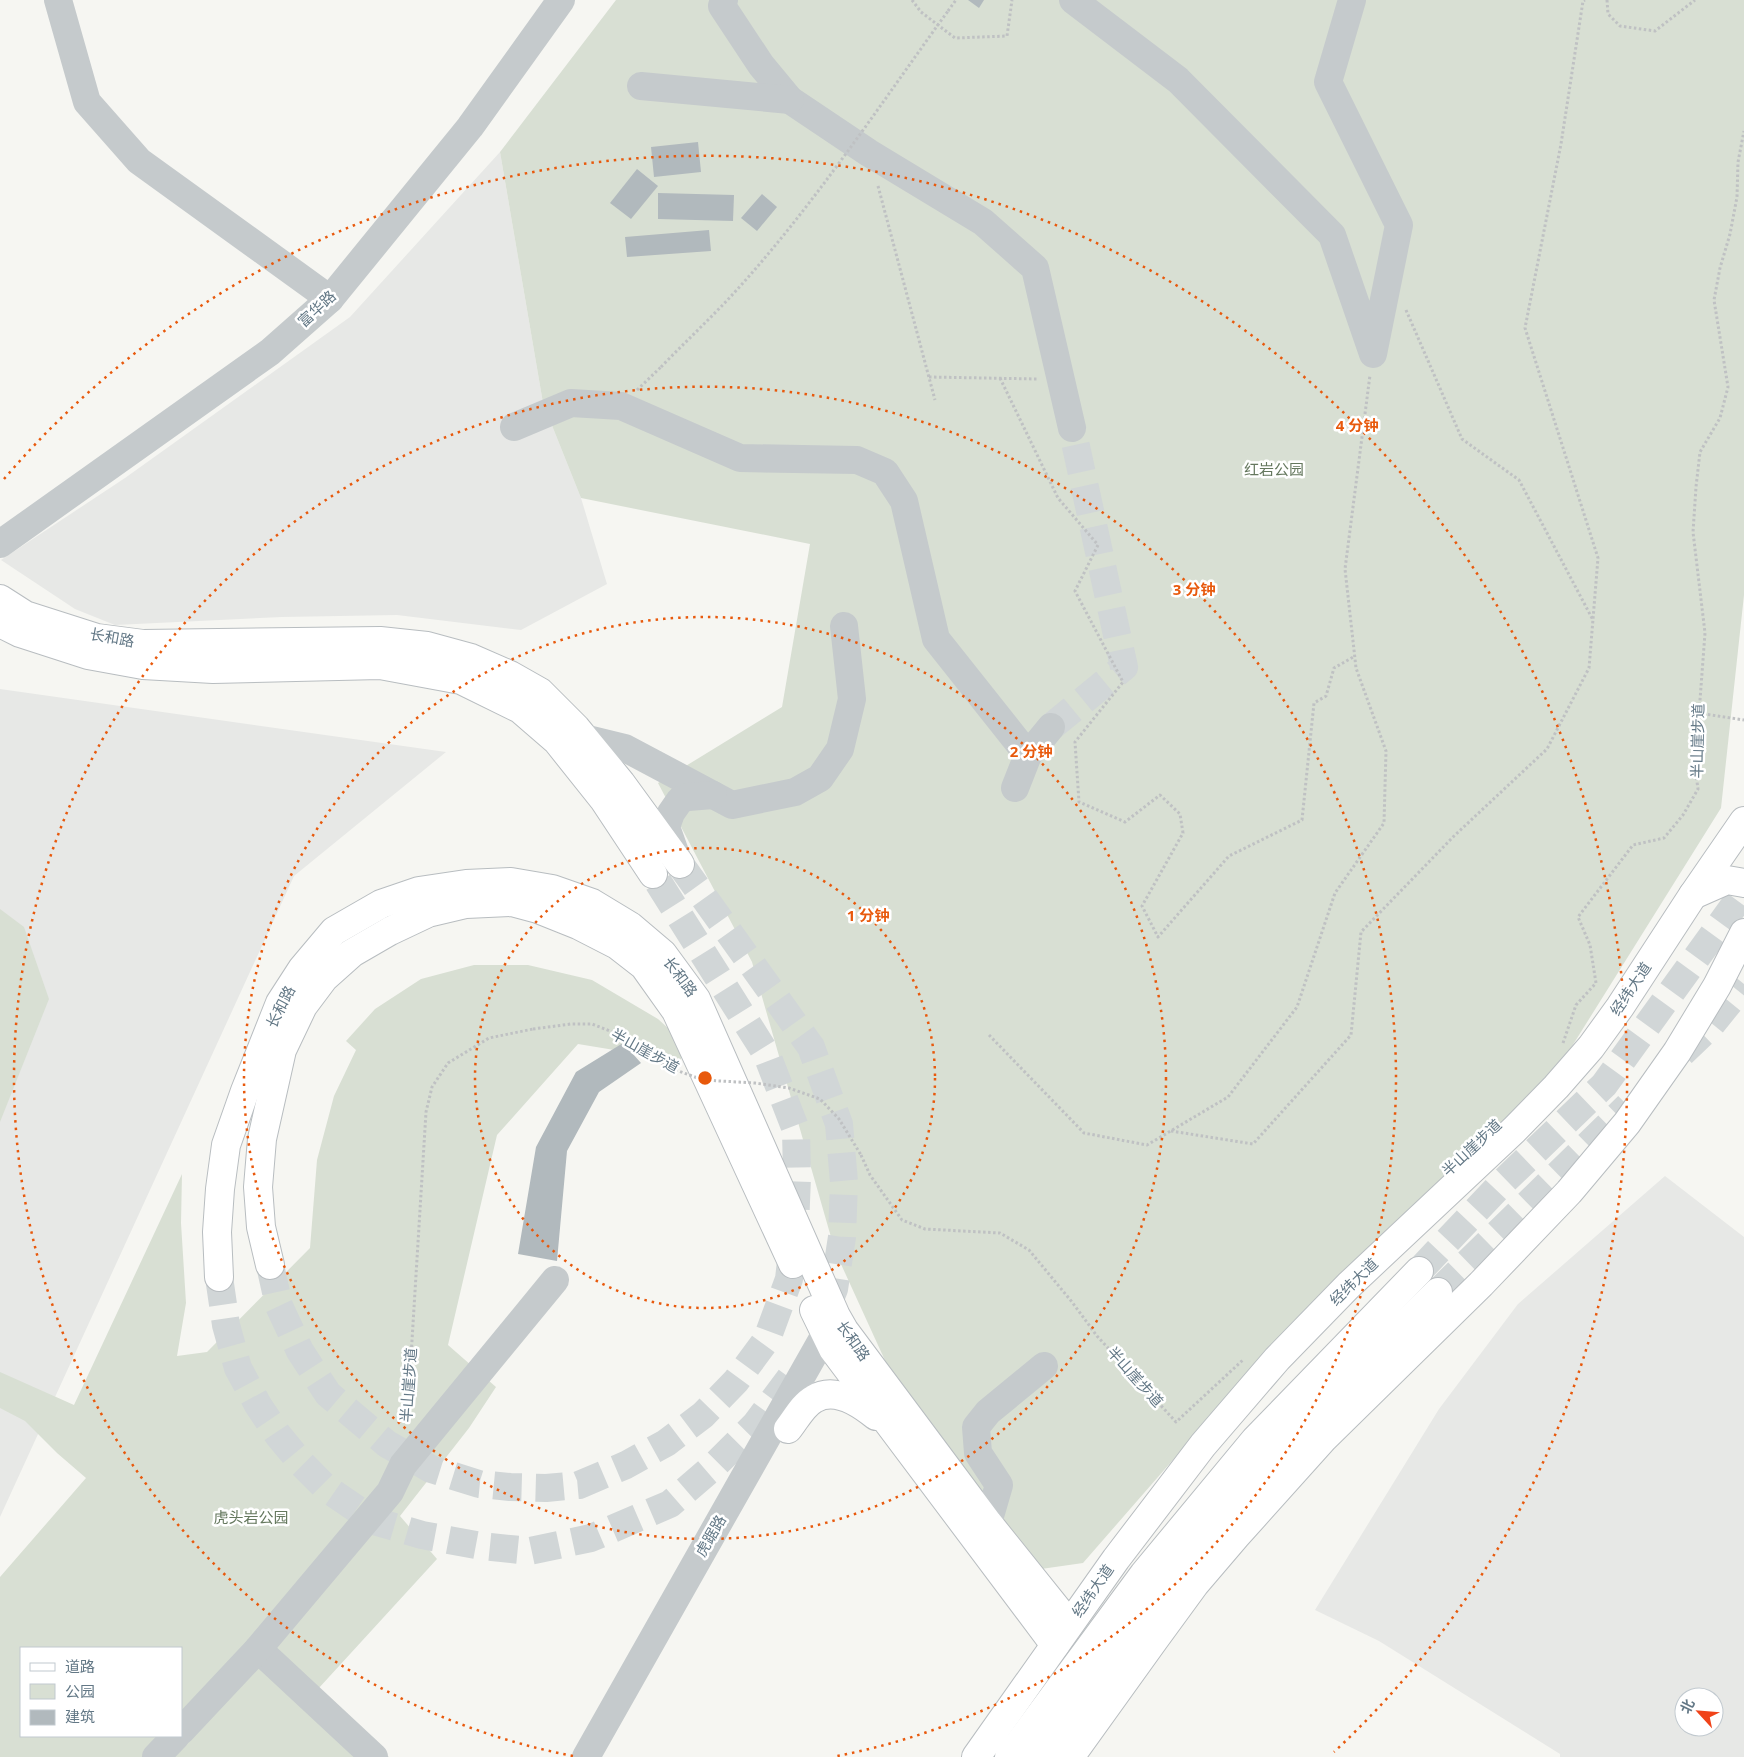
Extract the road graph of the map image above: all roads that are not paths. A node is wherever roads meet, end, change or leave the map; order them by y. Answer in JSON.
{"nodes":[{"id":1,"x":58,"y":0,"type":"edge"},
{"id":2,"x":546,"y":0,"type":"edge"},
{"id":3,"x":561,"y":0,"type":"edge"},
{"id":4,"x":724,"y":0,"type":"edge"},
{"id":5,"x":1072,"y":0,"type":"edge"},
{"id":6,"x":1352,"y":0,"type":"edge"},
{"id":7,"x":641,"y":86,"type":"dead end"},
{"id":8,"x":790,"y":100,"type":"junction"},
{"id":9,"x":324,"y":294,"type":"junction"},
{"id":10,"x":514,"y":427,"type":"dead end"},
{"id":11,"x":1072,"y":428,"type":"tunnel mouth"},
{"id":12,"x":0,"y":520,"type":"edge"},
{"id":13,"x":0,"y":544,"type":"edge"},
{"id":14,"x":0,"y":599,"type":"edge"},
{"id":15,"x":0,"y":623,"type":"edge"},
{"id":16,"x":844,"y":626,"type":"dead end"},
{"id":17,"x":1051,"y":727,"type":"tunnel mouth"},
{"id":18,"x":584,"y":738,"type":"junction"},
{"id":19,"x":1028,"y":755,"type":"junction"},
{"id":20,"x":1015,"y":788,"type":"dead end"},
{"id":21,"x":713,"y":796,"type":"junction"},
{"id":22,"x":1744,"y":821,"type":"edge"},
{"id":23,"x":680,"y":864,"type":"joint"},
{"id":24,"x":653,"y":874,"type":"tunnel mouth"},
{"id":25,"x":1744,"y":883,"type":"edge"},
{"id":26,"x":1693,"y":895,"type":"junction"},
{"id":27,"x":1744,"y":933,"type":"edge"},
{"id":28,"x":270,"y":1266,"type":"tunnel mouth"},
{"id":29,"x":1419,"y":1271,"type":"tunnel mouth"},
{"id":30,"x":218,"y":1277,"type":"tunnel mouth"},
{"id":31,"x":555,"y":1280,"type":"dead end"},
{"id":32,"x":1438,"y":1292,"type":"tunnel mouth"},
{"id":33,"x":835,"y":1332,"type":"junction"},
{"id":34,"x":1044,"y":1366,"type":"dead end"},
{"id":35,"x":788,"y":1429,"type":"junction"},
{"id":36,"x":897,"y":1437,"type":"junction"},
{"id":37,"x":988,"y":1523,"type":"junction"},
{"id":38,"x":1062,"y":1635,"type":"junction"},
{"id":39,"x":258,"y":1650,"type":"junction"},
{"id":40,"x":182,"y":1730,"type":"edge"},
{"id":41,"x":175,"y":1737,"type":"edge"},
{"id":42,"x":156,"y":1757,"type":"edge"},
{"id":43,"x":374,"y":1757,"type":"edge"},
{"id":44,"x":586,"y":1757,"type":"edge"},
{"id":45,"x":604,"y":1757,"type":"edge"},
{"id":46,"x":976,"y":1757,"type":"edge"},
{"id":47,"x":1010,"y":1757,"type":"edge"},
{"id":48,"x":1040,"y":1757,"type":"edge"},
{"id":49,"x":1070,"y":1757,"type":"edge"}],
"edges":[{"from":1,"to":9,"type":"street"},
{"from":2,"to":9,"type":"street","name":"富华路"},
{"from":3,"to":9,"type":"street","name":"富华路"},
{"from":4,"to":8,"type":"street"},
{"from":5,"to":6,"type":"street"},
{"from":7,"to":8,"type":"street"},
{"from":8,"to":11,"type":"street"},
{"from":9,"to":12,"type":"street","name":"富华路"},
{"from":9,"to":13,"type":"street","name":"富华路"},
{"from":10,"to":19,"type":"street"},
{"from":14,"to":18,"type":"main road","name":"长和路"},
{"from":15,"to":24,"type":"main road","name":"长和路"},
{"from":16,"to":21,"type":"street"},
{"from":17,"to":19,"type":"street"},
{"from":18,"to":21,"type":"street"},
{"from":18,"to":23,"type":"main road","name":"长和路"},
{"from":19,"to":20,"type":"street"},
{"from":21,"to":23,"type":"street"},
{"from":22,"to":26,"type":"main road","name":"经纬大道"},
{"from":25,"to":26,"type":"main road"},
{"from":26,"to":38,"type":"main road","name":"经纬大道"},
{"from":27,"to":49,"type":"main road"},
{"from":28,"to":33,"type":"main road","name":"长和路"},
{"from":29,"to":47,"type":"main road"},
{"from":30,"to":33,"type":"main road","name":"长和路"},
{"from":31,"to":39,"type":"street"},
{"from":32,"to":48,"type":"main road"},
{"from":33,"to":35,"type":"street","name":"虎踞路"},
{"from":33,"to":36,"type":"main road","name":"长和路"},
{"from":33,"to":37,"type":"main road","name":"长和路"},
{"from":33,"to":44,"type":"street","name":"虎踞路"},
{"from":34,"to":37,"type":"street"},
{"from":35,"to":36,"type":"main road"},
{"from":35,"to":45,"type":"street","name":"虎踞路"},
{"from":36,"to":38,"type":"main road","name":"长和路"},
{"from":37,"to":38,"type":"main road","name":"长和路"},
{"from":38,"to":46,"type":"main road","name":"经纬大道"},
{"from":39,"to":40,"type":"street"},
{"from":39,"to":43,"type":"street"},
{"from":41,"to":42,"type":"street"}]}
